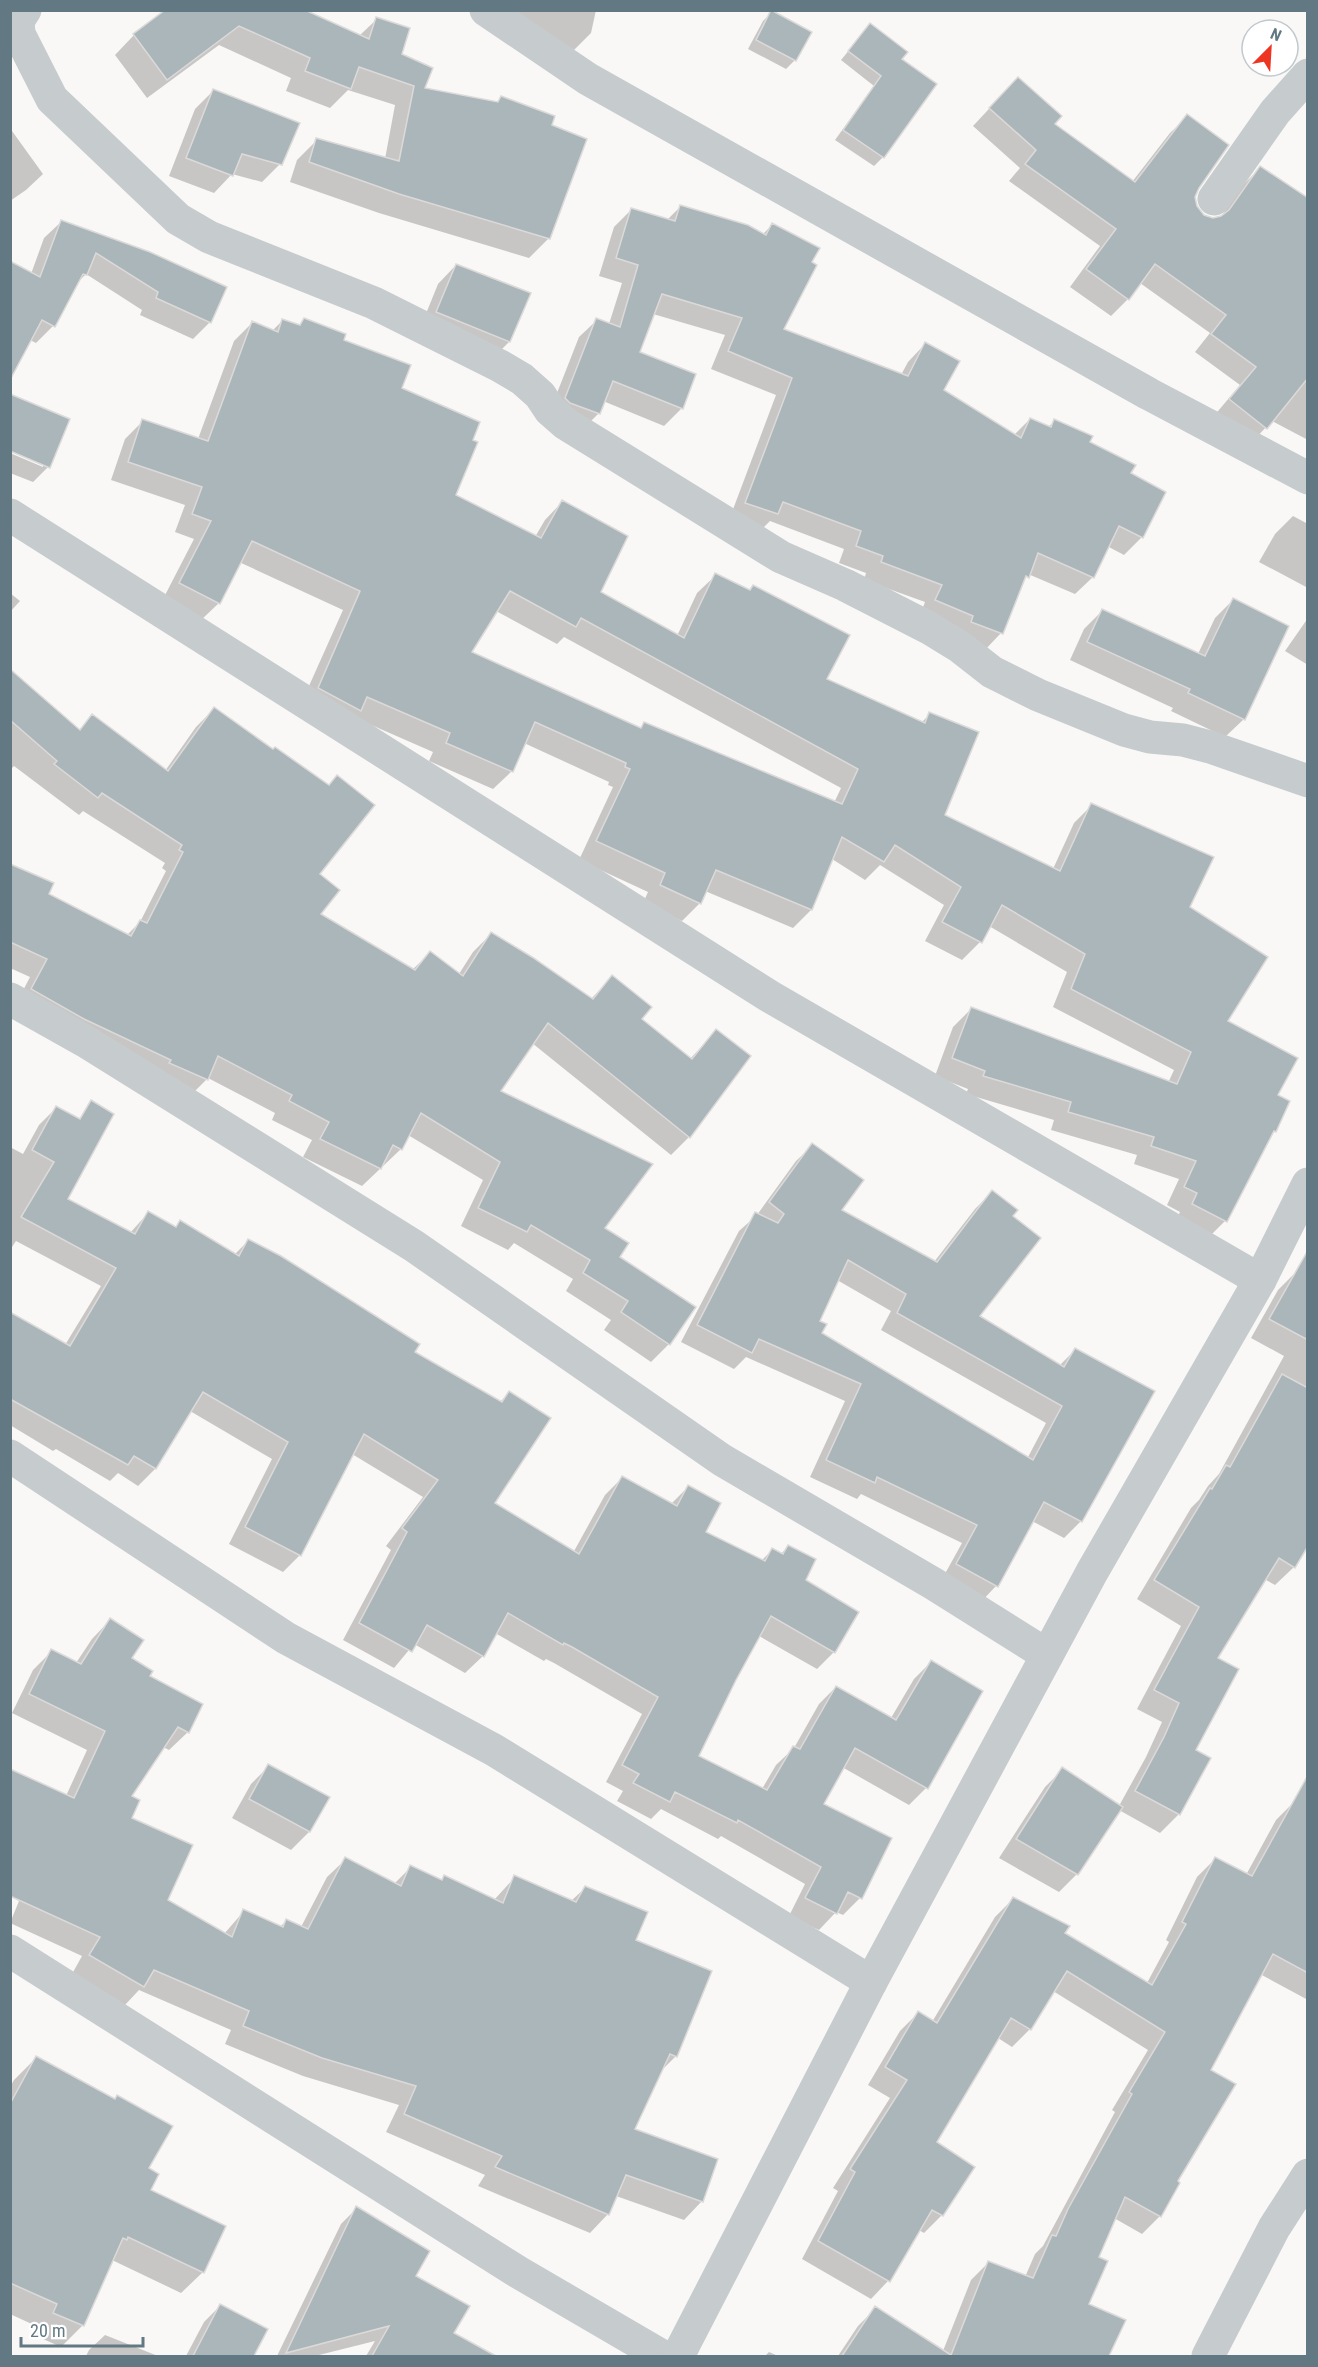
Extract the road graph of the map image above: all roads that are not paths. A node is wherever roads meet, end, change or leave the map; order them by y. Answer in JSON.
{"nodes":[{"id":1,"x":25,"y":10,"type":"edge"},
{"id":2,"x":486,"y":10,"type":"edge"},
{"id":3,"x":1308,"y":75,"type":"edge"},
{"id":4,"x":1214,"y":200,"type":"dead end"},
{"id":5,"x":1308,"y":478,"type":"edge"},
{"id":6,"x":10,"y":515,"type":"edge"},
{"id":7,"x":1308,"y":781,"type":"edge"},
{"id":8,"x":10,"y":999,"type":"edge"},
{"id":9,"x":1308,"y":1184,"type":"edge"},
{"id":10,"x":1260,"y":1280,"type":"junction"},
{"id":11,"x":10,"y":1456,"type":"edge"},
{"id":12,"x":1047,"y":1656,"type":"junction"},
{"id":13,"x":10,"y":1951,"type":"edge"},
{"id":14,"x":871,"y":1983,"type":"junction"},
{"id":15,"x":1308,"y":2175,"type":"edge"},
{"id":16,"x":662,"y":2356,"type":"edge"},
{"id":17,"x":678,"y":2356,"type":"edge"},
{"id":18,"x":1208,"y":2356,"type":"edge"}],
"edges":[{"from":1,"to":7,"type":"street"},
{"from":2,"to":5,"type":"street"},
{"from":3,"to":4,"type":"street"},
{"from":6,"to":10,"type":"street"},
{"from":8,"to":12,"type":"street"},
{"from":9,"to":10,"type":"street"},
{"from":10,"to":12,"type":"street"},
{"from":11,"to":14,"type":"street"},
{"from":12,"to":14,"type":"street"},
{"from":13,"to":16,"type":"street"},
{"from":14,"to":17,"type":"street"},
{"from":15,"to":18,"type":"street"}]}
